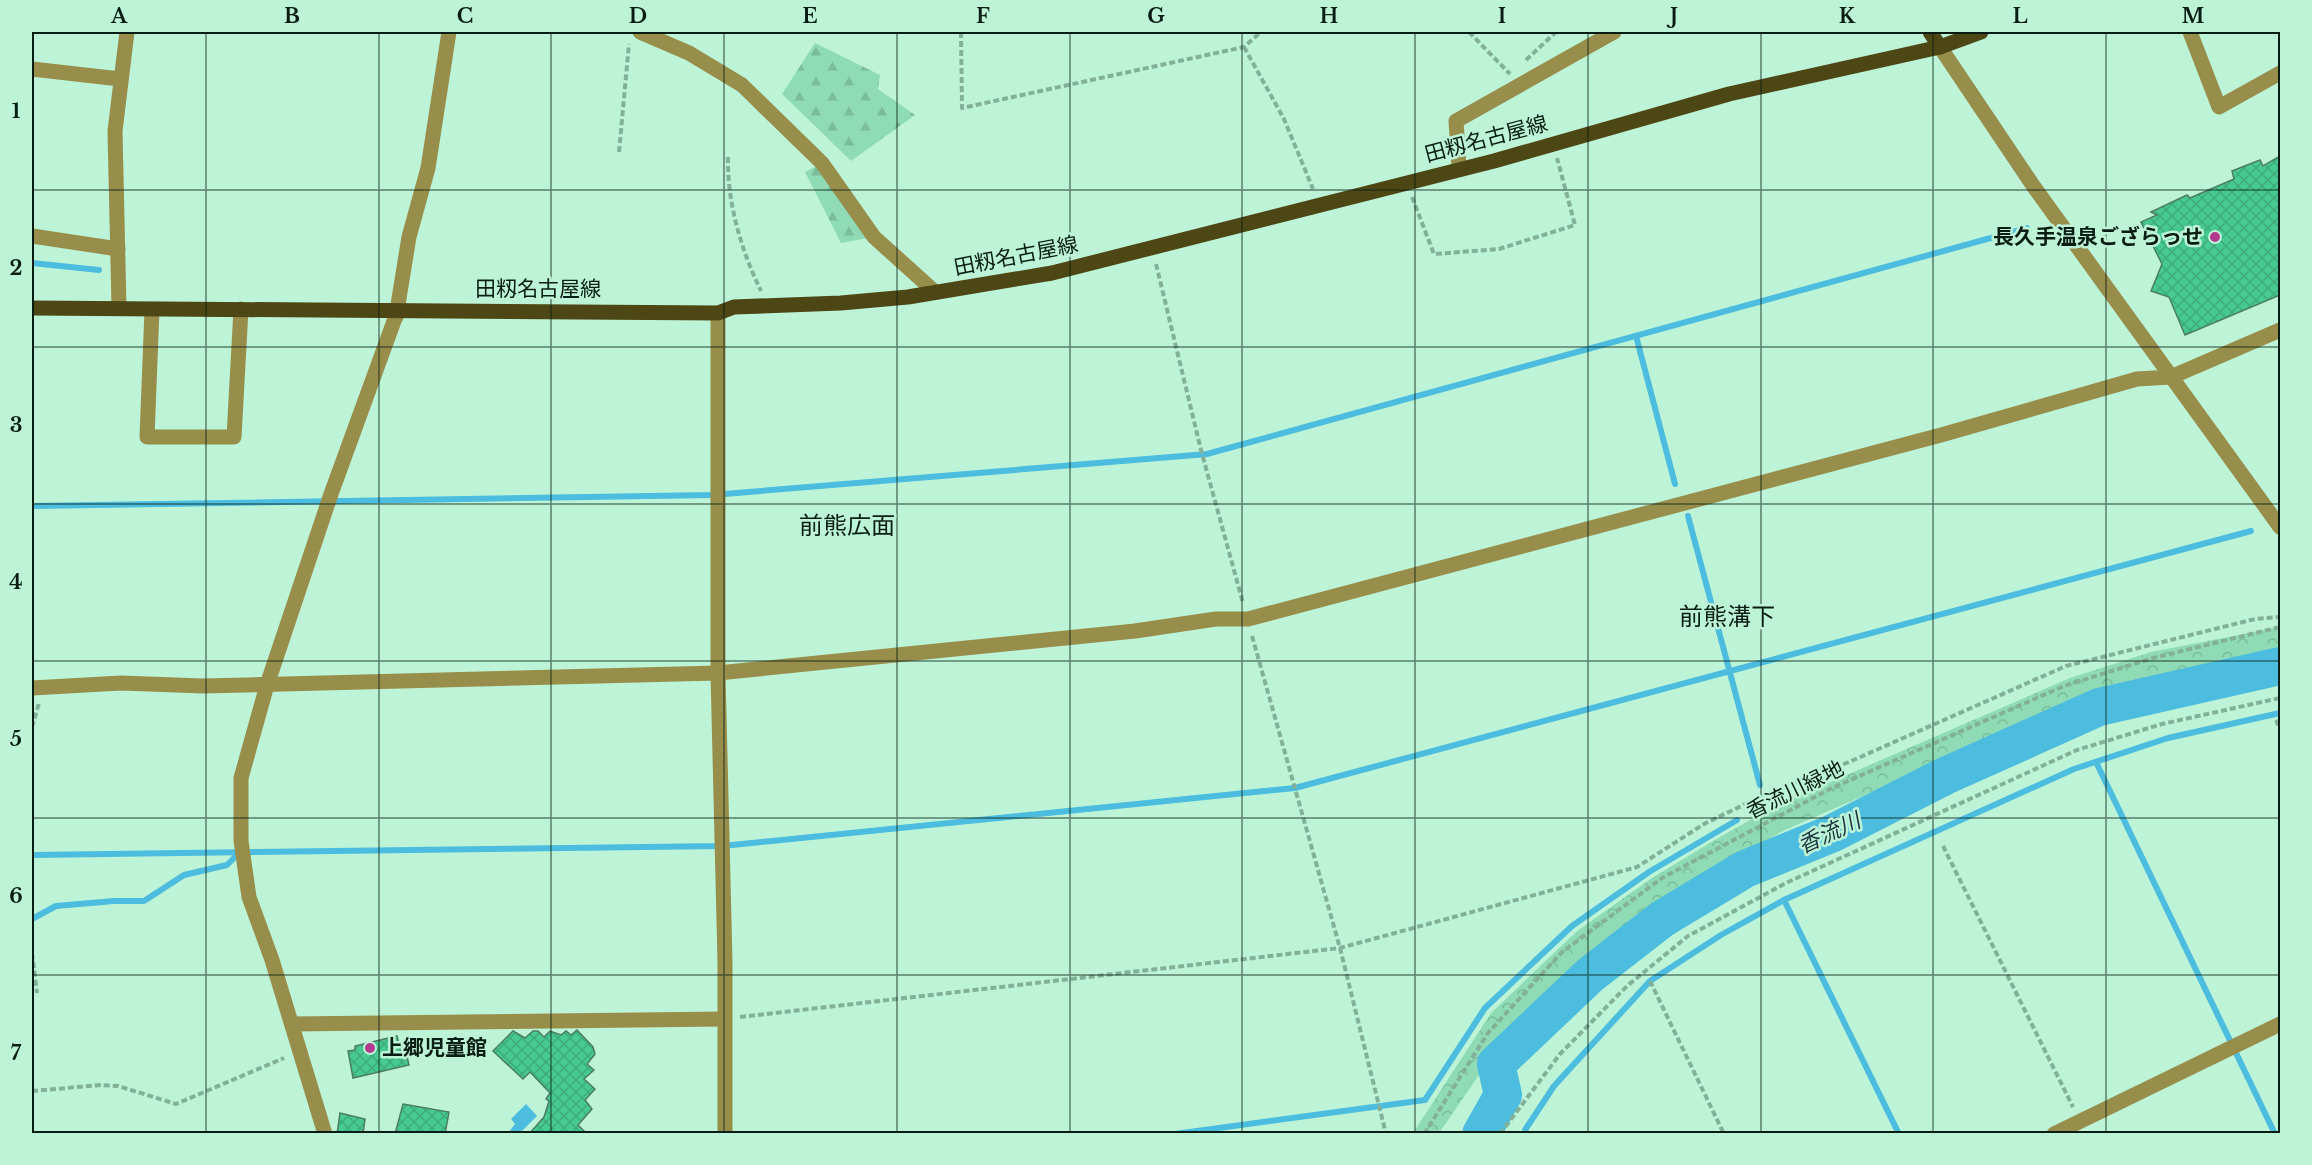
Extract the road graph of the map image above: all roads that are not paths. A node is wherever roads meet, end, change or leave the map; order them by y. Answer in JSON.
{"nodes":[{"id":1,"x":127,"y":32,"type":"edge"},
{"id":2,"x":449,"y":32,"type":"edge"},
{"id":3,"x":1614,"y":32,"type":"edge"},
{"id":4,"x":1930,"y":32,"type":"edge"},
{"id":5,"x":1981,"y":32,"type":"edge"},
{"id":6,"x":2190,"y":32,"type":"edge"},
{"id":7,"x":635,"y":37,"type":"edge"},
{"id":8,"x":1940,"y":47,"type":"junction"},
{"id":9,"x":32,"y":69,"type":"edge"},
{"id":10,"x":2280,"y":73,"type":"edge"},
{"id":11,"x":120,"y":79,"type":"junction"},
{"id":12,"x":1459,"y":167,"type":"junction"},
{"id":13,"x":32,"y":236,"type":"edge"},
{"id":14,"x":118,"y":249,"type":"junction"},
{"id":15,"x":935,"y":292,"type":"junction"},
{"id":16,"x":119,"y":307,"type":"junction"},
{"id":17,"x":32,"y":308,"type":"edge"},
{"id":18,"x":241,"y":309,"type":"junction"},
{"id":19,"x":152,"y":310,"type":"junction"},
{"id":20,"x":398,"y":310,"type":"junction"},
{"id":21,"x":718,"y":313,"type":"junction"},
{"id":22,"x":2280,"y":330,"type":"edge"},
{"id":23,"x":2171,"y":377,"type":"junction"},
{"id":24,"x":2280,"y":527,"type":"edge"},
{"id":25,"x":718,"y":673,"type":"junction"},
{"id":26,"x":267,"y":685,"type":"junction"},
{"id":27,"x":32,"y":688,"type":"edge"},
{"id":28,"x":724,"y":1019,"type":"junction"},
{"id":29,"x":292,"y":1024,"type":"junction"},
{"id":30,"x":2280,"y":1024,"type":"edge"},
{"id":31,"x":2082,"y":1127,"type":"edge"},
{"id":32,"x":325,"y":1134,"type":"edge"},
{"id":33,"x":726,"y":1134,"type":"edge"},
{"id":34,"x":2054,"y":1134,"type":"edge"}],
"edges":[{"from":1,"to":11,"type":"street"},
{"from":2,"to":20,"type":"street"},
{"from":3,"to":12,"type":"street"},
{"from":4,"to":8,"type":"main road"},
{"from":5,"to":8,"type":"main road","name":"田籾名古屋線"},
{"from":6,"to":10,"type":"street"},
{"from":7,"to":15,"type":"street"},
{"from":8,"to":12,"type":"main road","name":"田籾名古屋線"},
{"from":8,"to":23,"type":"street"},
{"from":9,"to":11,"type":"street"},
{"from":11,"to":14,"type":"street"},
{"from":12,"to":15,"type":"main road","name":"田籾名古屋線"},
{"from":13,"to":14,"type":"street"},
{"from":14,"to":16,"type":"street"},
{"from":15,"to":21,"type":"main road","name":"田籾名古屋線"},
{"from":16,"to":17,"type":"main road","name":"田籾名古屋線"},
{"from":16,"to":19,"type":"main road","name":"田籾名古屋線"},
{"from":18,"to":19,"type":"main road","name":"田籾名古屋線"},
{"from":18,"to":19,"type":"street"},
{"from":18,"to":20,"type":"main road","name":"田籾名古屋線"},
{"from":20,"to":21,"type":"main road","name":"田籾名古屋線"},
{"from":20,"to":26,"type":"street"},
{"from":21,"to":25,"type":"street"},
{"from":22,"to":23,"type":"street"},
{"from":23,"to":24,"type":"street"},
{"from":23,"to":25,"type":"street"},
{"from":25,"to":26,"type":"street"},
{"from":25,"to":28,"type":"street"},
{"from":26,"to":27,"type":"street"},
{"from":26,"to":29,"type":"street"},
{"from":28,"to":29,"type":"street"},
{"from":28,"to":33,"type":"street"},
{"from":29,"to":32,"type":"street"},
{"from":30,"to":31,"type":"street"},
{"from":31,"to":34,"type":"street"}]}
